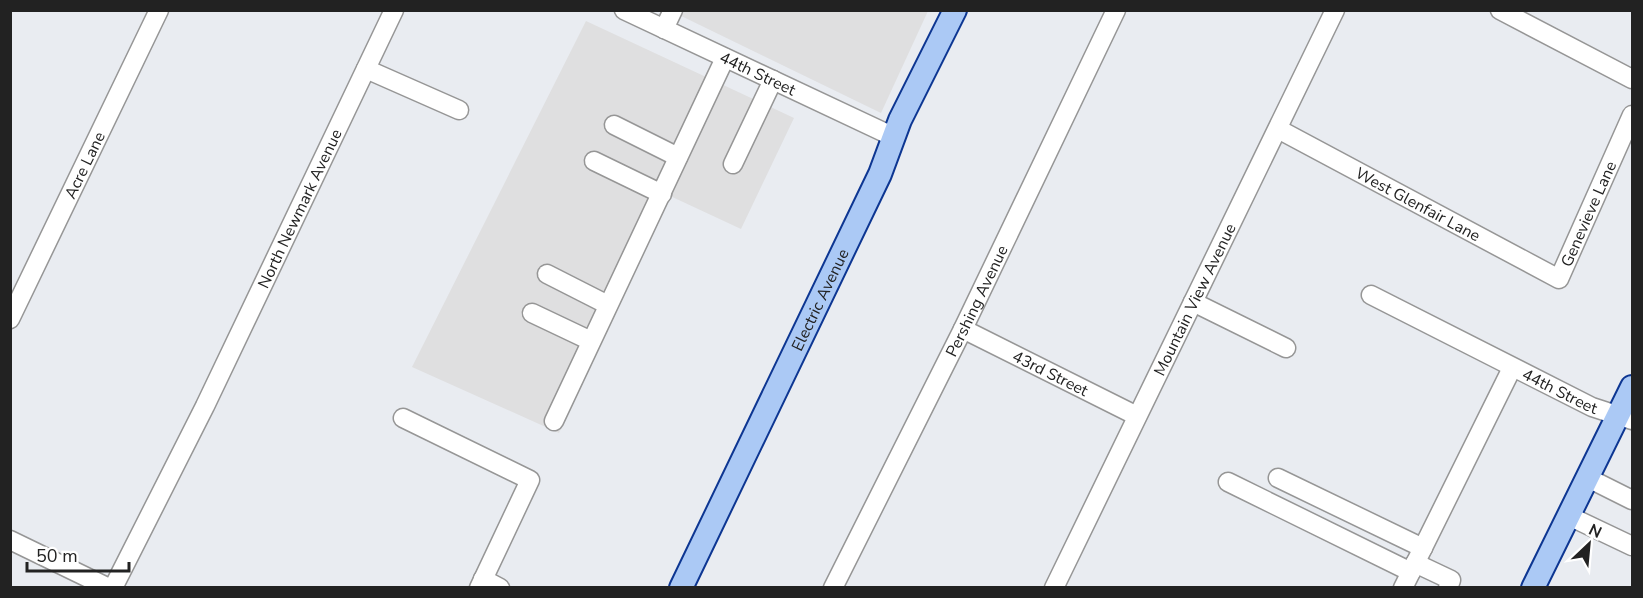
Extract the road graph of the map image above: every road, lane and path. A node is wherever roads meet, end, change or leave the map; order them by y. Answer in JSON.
{"nodes":[{"id":1,"x":159,"y":10,"type":"edge"},
{"id":2,"x":394,"y":10,"type":"edge"},
{"id":3,"x":624,"y":10,"type":"edge"},
{"id":4,"x":673,"y":10,"type":"edge"},
{"id":5,"x":956,"y":10,"type":"edge"},
{"id":6,"x":1116,"y":10,"type":"edge"},
{"id":7,"x":1335,"y":10,"type":"edge"},
{"id":8,"x":1500,"y":10,"type":"edge"},
{"id":9,"x":664,"y":29,"type":"junction"},
{"id":10,"x":725,"y":58,"type":"junction"},
{"id":11,"x":366,"y":69,"type":"junction"},
{"id":12,"x":1632,"y":79,"type":"edge"},
{"id":13,"x":772,"y":80,"type":"junction"},
{"id":14,"x":459,"y":111,"type":"dead end"},
{"id":15,"x":1632,"y":116,"type":"edge"},
{"id":16,"x":614,"y":125,"type":"dead end"},
{"id":17,"x":1278,"y":129,"type":"junction"},
{"id":18,"x":894,"y":137,"type":"junction"},
{"id":19,"x":678,"y":157,"type":"junction"},
{"id":20,"x":594,"y":161,"type":"dead end"},
{"id":21,"x":733,"y":164,"type":"dead end"},
{"id":22,"x":662,"y":194,"type":"junction"},
{"id":23,"x":547,"y":274,"type":"dead end"},
{"id":24,"x":1559,"y":279,"type":"joint"},
{"id":25,"x":1371,"y":295,"type":"dead end"},
{"id":26,"x":1193,"y":302,"type":"junction"},
{"id":27,"x":608,"y":304,"type":"junction"},
{"id":28,"x":532,"y":313,"type":"dead end"},
{"id":29,"x":10,"y":319,"type":"edge"},
{"id":30,"x":963,"y":329,"type":"junction"},
{"id":31,"x":591,"y":341,"type":"junction"},
{"id":32,"x":1286,"y":348,"type":"dead end"},
{"id":33,"x":1512,"y":368,"type":"junction"},
{"id":34,"x":1632,"y":387,"type":"edge"},
{"id":35,"x":1137,"y":416,"type":"junction"},
{"id":36,"x":1626,"y":417,"type":"edge"},
{"id":37,"x":403,"y":418,"type":"dead end"},
{"id":38,"x":554,"y":421,"type":"dead end"},
{"id":39,"x":1278,"y":478,"type":"dead end"},
{"id":40,"x":1588,"y":478,"type":"junction"},
{"id":41,"x":1228,"y":483,"type":"dead end"},
{"id":42,"x":1632,"y":500,"type":"edge"},
{"id":43,"x":1569,"y":516,"type":"junction"},
{"id":44,"x":10,"y":540,"type":"edge"},
{"id":45,"x":1632,"y":546,"type":"edge"},
{"id":46,"x":1413,"y":568,"type":"edge"},
{"id":47,"x":481,"y":583,"type":"edge"},
{"id":48,"x":111,"y":588,"type":"edge"},
{"id":49,"x":500,"y":588,"type":"edge"},
{"id":50,"x":681,"y":588,"type":"edge"},
{"id":51,"x":833,"y":588,"type":"edge"},
{"id":52,"x":1054,"y":588,"type":"edge"},
{"id":53,"x":1448,"y":588,"type":"edge"},
{"id":54,"x":1533,"y":588,"type":"edge"}],
"edges":[{"from":1,"to":29,"type":"street","name":"Acre Lane"},
{"from":2,"to":11,"type":"street","name":"North Newmark Avenue"},
{"from":3,"to":9,"type":"street","name":"44th Street"},
{"from":4,"to":9,"type":"street"},
{"from":5,"to":18,"type":"main road","name":"Electric Avenue"},
{"from":6,"to":30,"type":"street","name":"Pershing Avenue"},
{"from":7,"to":17,"type":"street","name":"Mountain View Avenue"},
{"from":8,"to":12,"type":"street"},
{"from":9,"to":10,"type":"street","name":"44th Street"},
{"from":10,"to":13,"type":"street","name":"44th Street"},
{"from":10,"to":19,"type":"street"},
{"from":11,"to":14,"type":"street"},
{"from":11,"to":48,"type":"street","name":"North Newmark Avenue"},
{"from":13,"to":18,"type":"street","name":"44th Street"},
{"from":13,"to":21,"type":"street"},
{"from":15,"to":24,"type":"street","name":"Genevieve Lane"},
{"from":16,"to":19,"type":"street"},
{"from":17,"to":24,"type":"street","name":"West Glenfair Lane"},
{"from":17,"to":26,"type":"street","name":"Mountain View Avenue"},
{"from":18,"to":50,"type":"main road","name":"Electric Avenue"},
{"from":19,"to":22,"type":"street"},
{"from":20,"to":22,"type":"street"},
{"from":22,"to":27,"type":"street"},
{"from":23,"to":27,"type":"street"},
{"from":25,"to":33,"type":"street","name":"44th Street"},
{"from":26,"to":32,"type":"street"},
{"from":26,"to":35,"type":"street","name":"Mountain View Avenue"},
{"from":27,"to":31,"type":"street"},
{"from":28,"to":31,"type":"street"},
{"from":30,"to":35,"type":"street","name":"43rd Street"},
{"from":30,"to":51,"type":"street","name":"Pershing Avenue"},
{"from":31,"to":38,"type":"street"},
{"from":33,"to":36,"type":"street","name":"44th Street"},
{"from":33,"to":46,"type":"street"},
{"from":34,"to":36,"type":"main road"},
{"from":35,"to":52,"type":"street","name":"Mountain View Avenue"},
{"from":36,"to":40,"type":"main road"},
{"from":37,"to":47,"type":"street"},
{"from":39,"to":46,"type":"street"},
{"from":40,"to":42,"type":"street"},
{"from":40,"to":43,"type":"main road"},
{"from":41,"to":46,"type":"street"},
{"from":43,"to":45,"type":"street"},
{"from":43,"to":54,"type":"main road"},
{"from":44,"to":48,"type":"street"},
{"from":46,"to":53,"type":"street"},
{"from":47,"to":49,"type":"street"}]}
